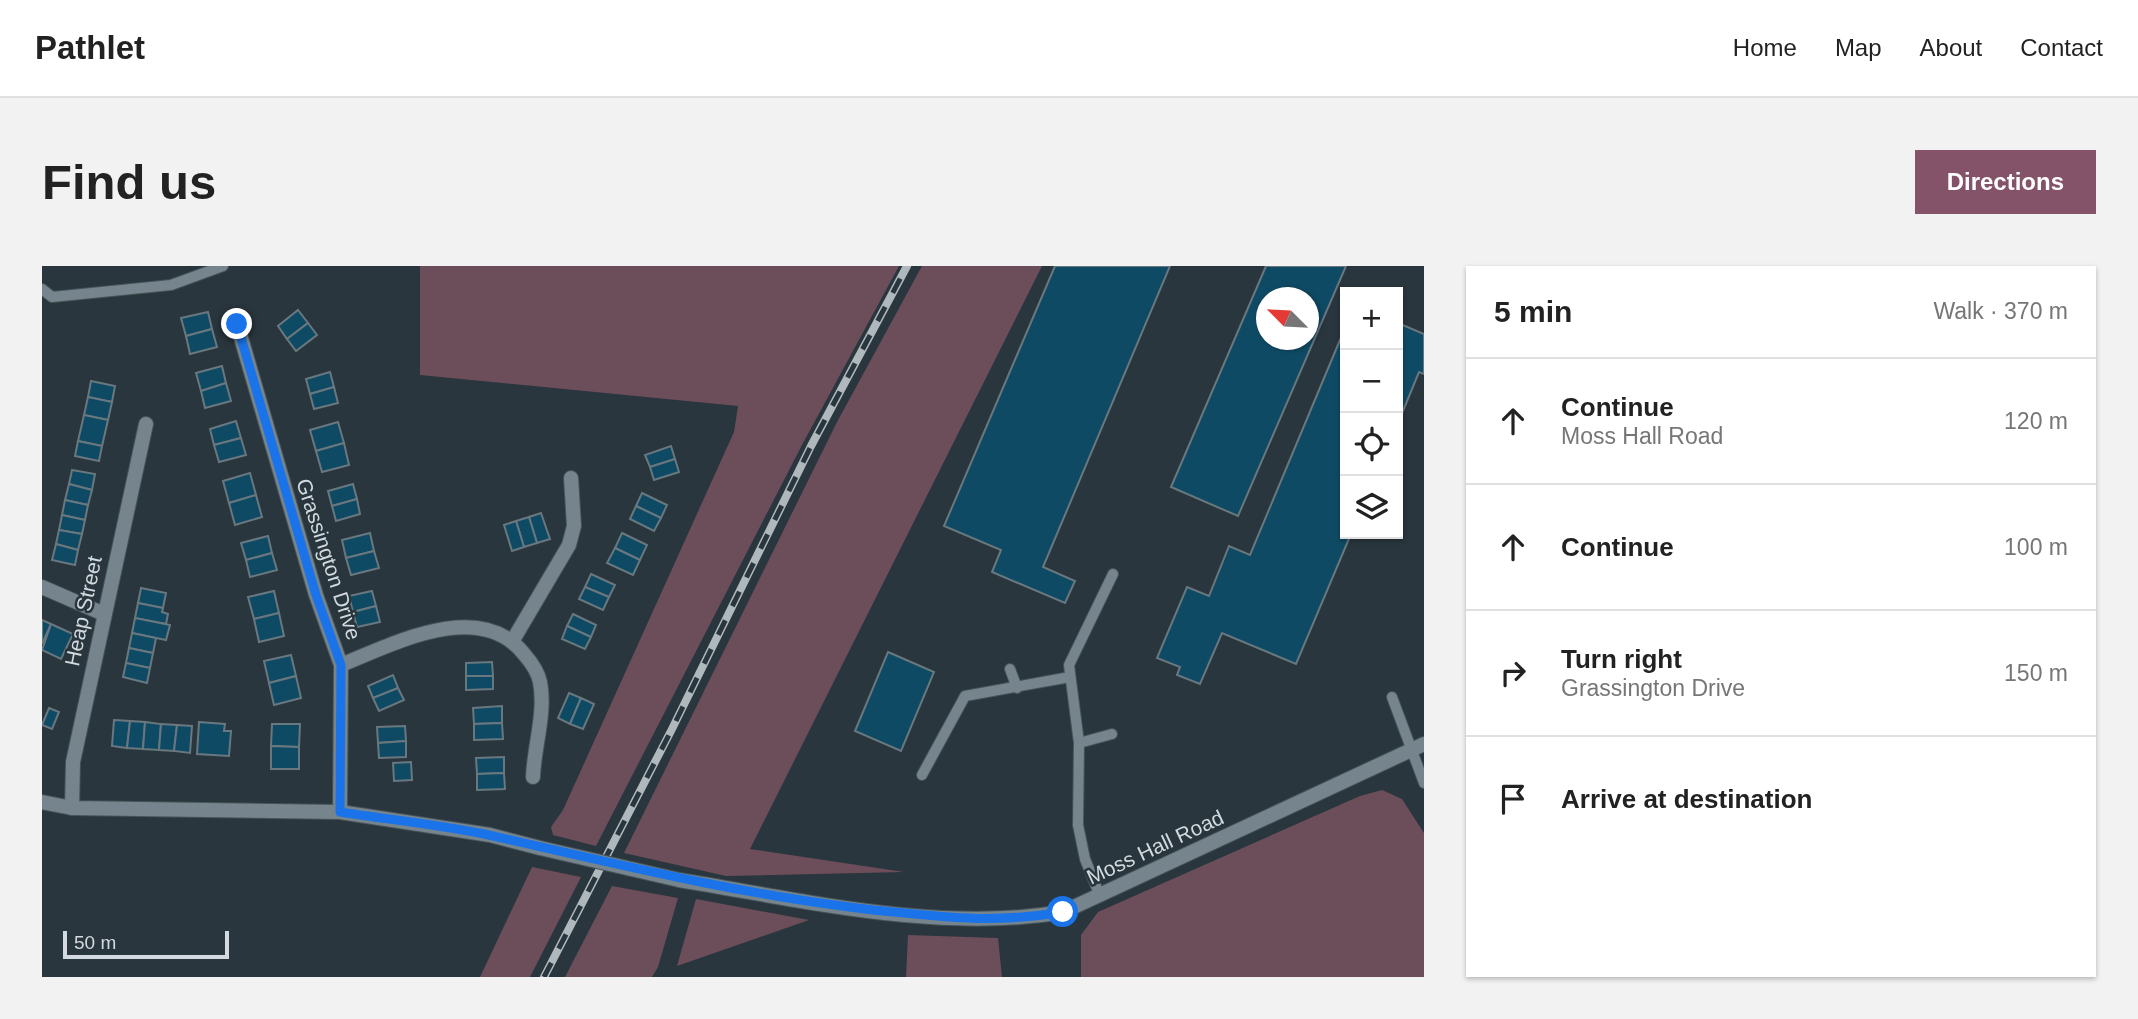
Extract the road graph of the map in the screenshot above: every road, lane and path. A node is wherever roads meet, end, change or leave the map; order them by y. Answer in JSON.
{"nodes":[{"id":1,"x":223,"y":266,"type":"edge"},
{"id":2,"x":42,"y":289,"type":"edge"},
{"id":3,"x":237,"y":324,"type":"dead end"},
{"id":4,"x":146,"y":424,"type":"dead end"},
{"id":5,"x":571,"y":478,"type":"dead end"},
{"id":6,"x":1113,"y":574,"type":"dead end"},
{"id":7,"x":42,"y":587,"type":"edge"},
{"id":8,"x":104,"y":614,"type":"junction"},
{"id":9,"x":513,"y":640,"type":"junction"},
{"id":10,"x":341,"y":665,"type":"junction"},
{"id":11,"x":1010,"y":669,"type":"dead end"},
{"id":12,"x":1070,"y":677,"type":"junction"},
{"id":13,"x":1017,"y":688,"type":"junction"},
{"id":14,"x":1392,"y":697,"type":"dead end"},
{"id":15,"x":1112,"y":734,"type":"dead end"},
{"id":16,"x":1079,"y":743,"type":"junction"},
{"id":17,"x":1418,"y":746,"type":"edge"},
{"id":18,"x":922,"y":775,"type":"dead end"},
{"id":19,"x":533,"y":777,"type":"dead end"},
{"id":20,"x":1424,"y":783,"type":"edge"},
{"id":21,"x":42,"y":802,"type":"edge"},
{"id":22,"x":72,"y":808,"type":"junction"},
{"id":23,"x":340,"y":812,"type":"junction"},
{"id":24,"x":1100,"y":896,"type":"junction"}],
"edges":[{"from":1,"to":2,"type":"lane"},
{"from":3,"to":10,"type":"street","name":"Grassington Drive"},
{"from":4,"to":8,"type":"street","name":"Heap Street"},
{"from":5,"to":9,"type":"street"},
{"from":6,"to":12,"type":"lane"},
{"from":7,"to":8,"type":"street"},
{"from":8,"to":22,"type":"street","name":"Heap Street"},
{"from":9,"to":10,"type":"street"},
{"from":9,"to":19,"type":"street"},
{"from":10,"to":23,"type":"street","name":"Grassington Drive"},
{"from":11,"to":13,"type":"lane"},
{"from":12,"to":13,"type":"lane"},
{"from":12,"to":16,"type":"lane"},
{"from":13,"to":18,"type":"lane"},
{"from":14,"to":17,"type":"lane"},
{"from":15,"to":16,"type":"lane"},
{"from":16,"to":24,"type":"lane"},
{"from":17,"to":20,"type":"lane"},
{"from":17,"to":24,"type":"street","name":"Moss Hall Road"},
{"from":21,"to":22,"type":"street","name":"Moss Hall Road"},
{"from":22,"to":23,"type":"street","name":"Moss Hall Road"},
{"from":23,"to":24,"type":"street","name":"Moss Hall Road","bridge":true}]}
